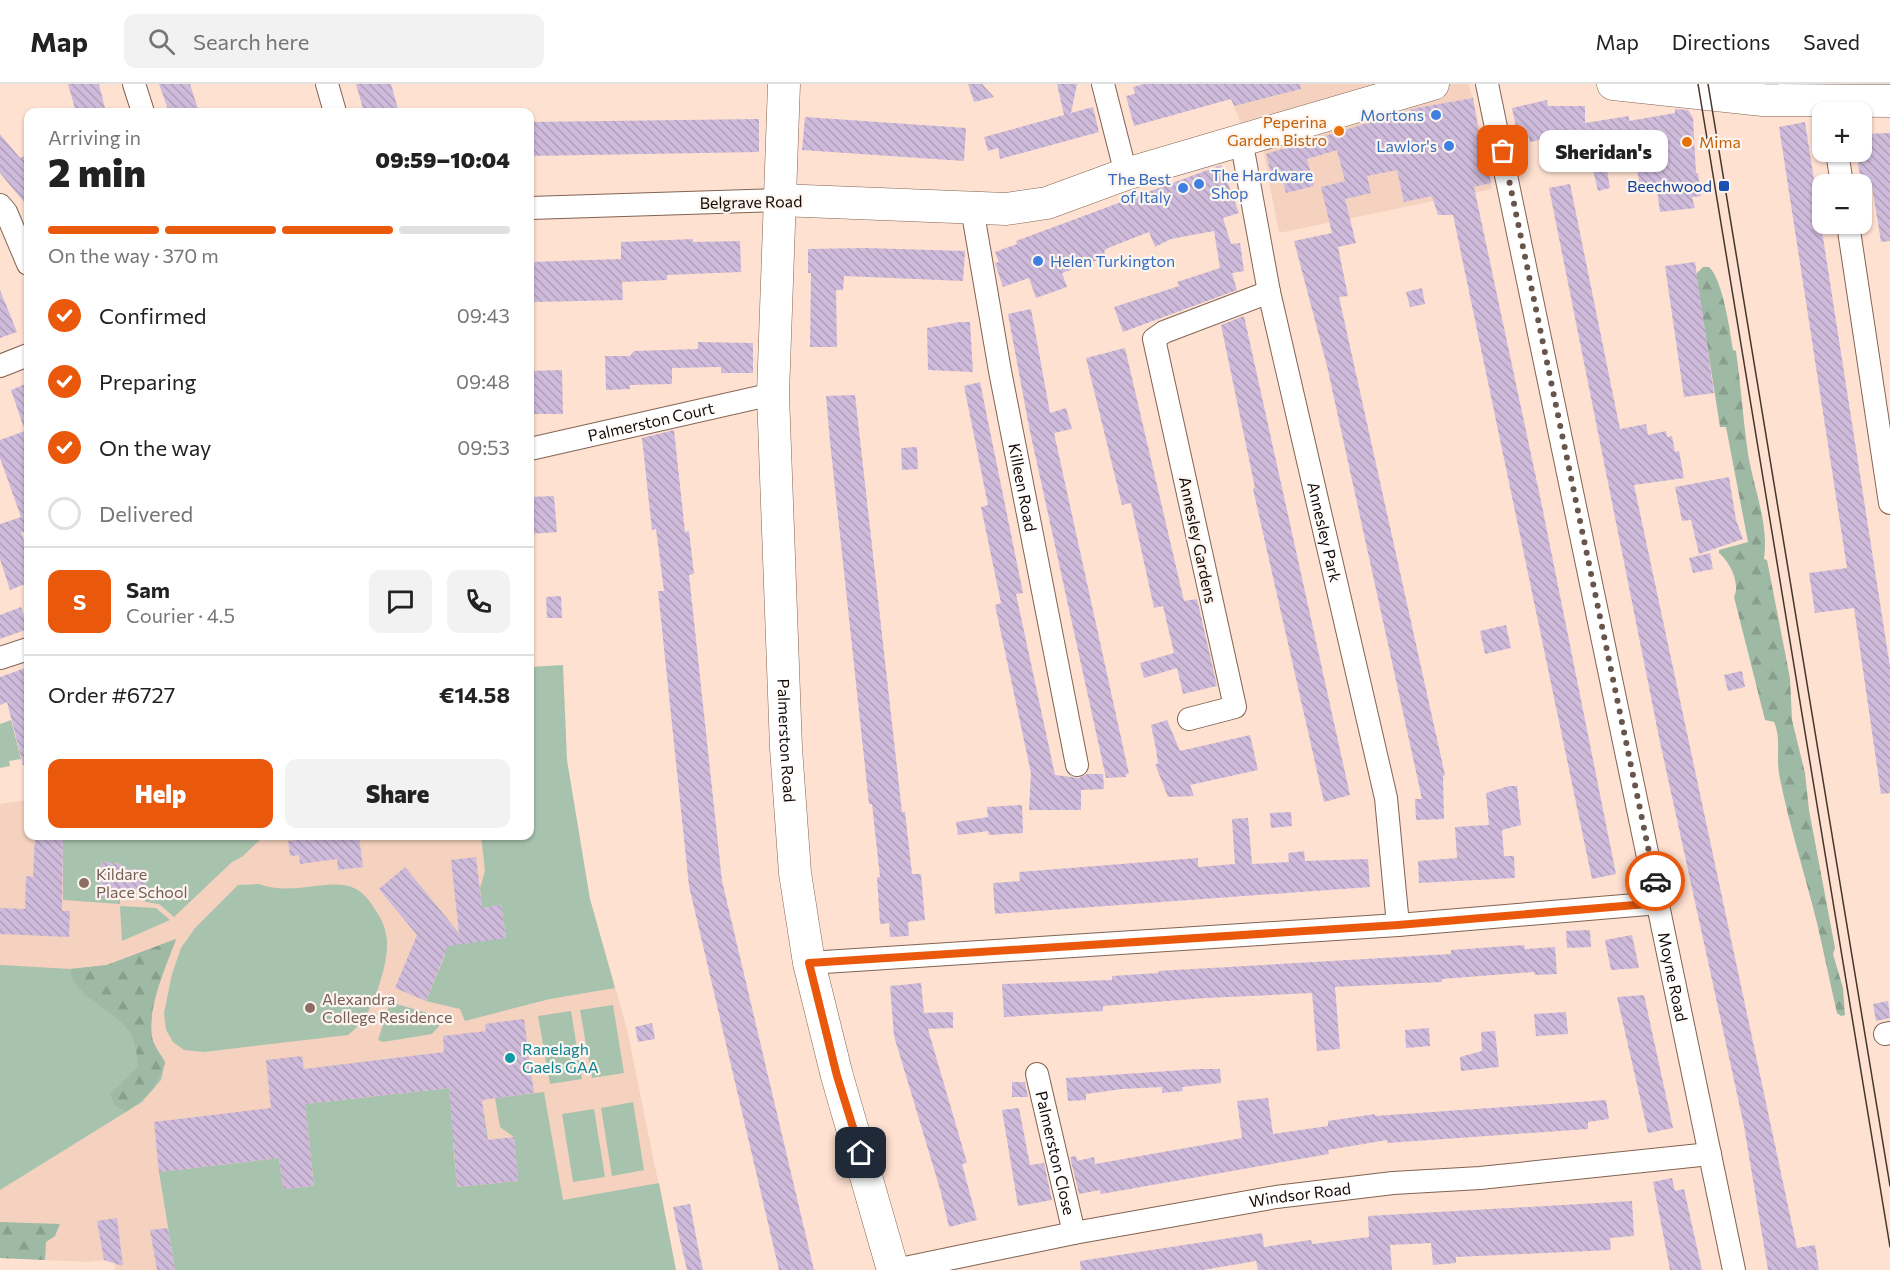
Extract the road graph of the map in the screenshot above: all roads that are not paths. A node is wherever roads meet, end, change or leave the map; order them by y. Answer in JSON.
{"nodes":[{"id":1,"x":134,"y":84,"type":"edge"},
{"id":2,"x":327,"y":84,"type":"edge"},
{"id":3,"x":784,"y":84,"type":"edge"},
{"id":4,"x":1103,"y":84,"type":"edge"},
{"id":5,"x":1433,"y":84,"type":"edge"},
{"id":6,"x":1487,"y":84,"type":"edge"},
{"id":7,"x":1613,"y":84,"type":"edge"},
{"id":8,"x":1658,"y":87,"type":"edge"},
{"id":9,"x":1830,"y":100,"type":"edge"},
{"id":10,"x":1890,"y":101,"type":"edge"},
{"id":11,"x":142,"y":108,"type":"edge"},
{"id":12,"x":334,"y":108,"type":"edge"},
{"id":13,"x":1241,"y":139,"type":"junction"},
{"id":14,"x":1126,"y":174,"type":"junction"},
{"id":15,"x":779,"y":200,"type":"junction"},
{"id":16,"x":0,"y":205,"type":"edge"},
{"id":17,"x":534,"y":208,"type":"edge"},
{"id":18,"x":972,"y":208,"type":"junction"},
{"id":19,"x":1850,"y":234,"type":"edge"},
{"id":20,"x":24,"y":255,"type":"edge"},
{"id":21,"x":1269,"y":292,"type":"junction"},
{"id":22,"x":24,"y":357,"type":"edge"},
{"id":23,"x":0,"y":366,"type":"edge"},
{"id":24,"x":773,"y":394,"type":"junction"},
{"id":25,"x":534,"y":448,"type":"edge"},
{"id":26,"x":1890,"y":503,"type":"edge"},
{"id":27,"x":24,"y":650,"type":"edge"},
{"id":28,"x":0,"y":658,"type":"edge"},
{"id":29,"x":1189,"y":719,"type":"dead end"},
{"id":30,"x":1077,"y":765,"type":"dead end"},
{"id":31,"x":1659,"y":903,"type":"junction"},
{"id":32,"x":1398,"y":925,"type":"junction"},
{"id":33,"x":809,"y":963,"type":"junction"},
{"id":34,"x":1037,"y":1074,"type":"dead end"},
{"id":35,"x":1710,"y":1154,"type":"junction"},
{"id":36,"x":1074,"y":1233,"type":"junction"},
{"id":37,"x":894,"y":1270,"type":"edge"},
{"id":38,"x":1734,"y":1270,"type":"edge"}],
"edges":[{"from":1,"to":11,"type":"street"},
{"from":2,"to":12,"type":"street"},
{"from":3,"to":15,"type":"street","name":"Palmerston Road"},
{"from":4,"to":14,"type":"street"},
{"from":5,"to":13,"type":"street","name":"Belgrave Road"},
{"from":6,"to":31,"type":"street","name":"Moyne Road"},
{"from":7,"to":8,"type":"street"},
{"from":8,"to":9,"type":"street"},
{"from":9,"to":10,"type":"street"},
{"from":13,"to":14,"type":"street","name":"Belgrave Road"},
{"from":13,"to":21,"type":"street","name":"Annesley Park"},
{"from":14,"to":18,"type":"street","name":"Belgrave Road"},
{"from":15,"to":17,"type":"street","name":"Belgrave Road"},
{"from":15,"to":18,"type":"street","name":"Belgrave Road"},
{"from":15,"to":24,"type":"street","name":"Palmerston Road"},
{"from":16,"to":20,"type":"street"},
{"from":18,"to":30,"type":"street","name":"Killeen Road"},
{"from":19,"to":26,"type":"street"},
{"from":21,"to":29,"type":"street","name":"Annesley Gardens"},
{"from":21,"to":32,"type":"street","name":"Annesley Park"},
{"from":22,"to":23,"type":"street"},
{"from":24,"to":25,"type":"street","name":"Palmerston Court"},
{"from":24,"to":33,"type":"street","name":"Palmerston Road"},
{"from":27,"to":28,"type":"street"},
{"from":31,"to":32,"type":"street"},
{"from":31,"to":35,"type":"street","name":"Moyne Road"},
{"from":32,"to":33,"type":"street"},
{"from":33,"to":37,"type":"street","name":"Palmerston Road"},
{"from":34,"to":36,"type":"street","name":"Palmerston Close"},
{"from":35,"to":36,"type":"street","name":"Windsor Road"},
{"from":35,"to":38,"type":"street","name":"Moyne Road"},
{"from":36,"to":37,"type":"street","name":"Windsor Road"}]}
